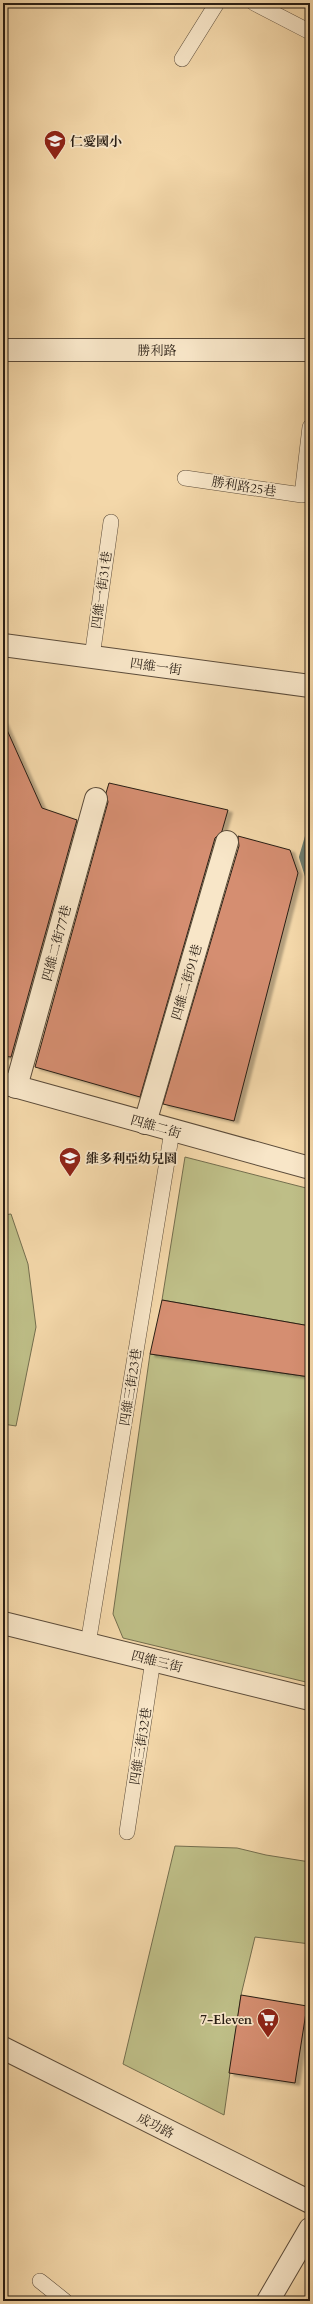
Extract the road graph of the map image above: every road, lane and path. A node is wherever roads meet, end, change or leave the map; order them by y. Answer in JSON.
{"nodes":[{"id":1,"x":218,"y":3,"type":"edge"},
{"id":2,"x":254,"y":3,"type":"edge"},
{"id":3,"x":310,"y":32,"type":"edge"},
{"id":4,"x":182,"y":59,"type":"dead end"},
{"id":5,"x":3,"y":350,"type":"edge"},
{"id":6,"x":310,"y":350,"type":"edge"},
{"id":7,"x":310,"y":427,"type":"edge"},
{"id":8,"x":185,"y":478,"type":"dead end"},
{"id":9,"x":111,"y":522,"type":"dead end"},
{"id":10,"x":3,"y":645,"type":"edge"},
{"id":11,"x":92,"y":657,"type":"junction"},
{"id":12,"x":310,"y":686,"type":"edge"},
{"id":13,"x":96,"y":799,"type":"dead end"},
{"id":14,"x":228,"y":842,"type":"dead end"},
{"id":15,"x":10,"y":1085,"type":"edge"},
{"id":16,"x":145,"y":1123,"type":"junction"},
{"id":17,"x":172,"y":1130,"type":"junction"},
{"id":18,"x":310,"y":1168,"type":"edge"},
{"id":19,"x":3,"y":1622,"type":"edge"},
{"id":20,"x":88,"y":1644,"type":"junction"},
{"id":21,"x":153,"y":1660,"type":"junction"},
{"id":22,"x":310,"y":1699,"type":"edge"},
{"id":23,"x":127,"y":1832,"type":"dead end"},
{"id":24,"x":3,"y":2048,"type":"edge"},
{"id":25,"x":310,"y":2202,"type":"edge"},
{"id":26,"x":310,"y":2229,"type":"edge"},
{"id":27,"x":40,"y":2281,"type":"dead end"},
{"id":28,"x":65,"y":2301,"type":"edge"},
{"id":29,"x":268,"y":2301,"type":"edge"}],
"edges":[{"from":1,"to":4,"type":"lane"},
{"from":2,"to":3,"type":"lane"},
{"from":5,"to":6,"type":"street","name":"勝利路"},
{"from":7,"to":8,"type":"lane","name":"勝利路25巷"},
{"from":9,"to":11,"type":"lane","name":"四維一街31巷"},
{"from":10,"to":11,"type":"street","name":"四維一街"},
{"from":11,"to":12,"type":"street","name":"四維一街"},
{"from":13,"to":15,"type":"street","name":"四維二街77巷"},
{"from":14,"to":16,"type":"street","name":"四維二街91巷"},
{"from":15,"to":16,"type":"street","name":"四維二街"},
{"from":16,"to":17,"type":"street","name":"四維二街"},
{"from":17,"to":18,"type":"street","name":"四維二街"},
{"from":17,"to":20,"type":"lane","name":"四維三街23巷"},
{"from":19,"to":20,"type":"street","name":"四維三街"},
{"from":20,"to":21,"type":"street","name":"四維三街"},
{"from":21,"to":22,"type":"street","name":"四維三街"},
{"from":21,"to":23,"type":"lane","name":"四維三街32巷"},
{"from":24,"to":25,"type":"street","name":"成功路"},
{"from":26,"to":29,"type":"street"},
{"from":27,"to":28,"type":"lane"}]}
